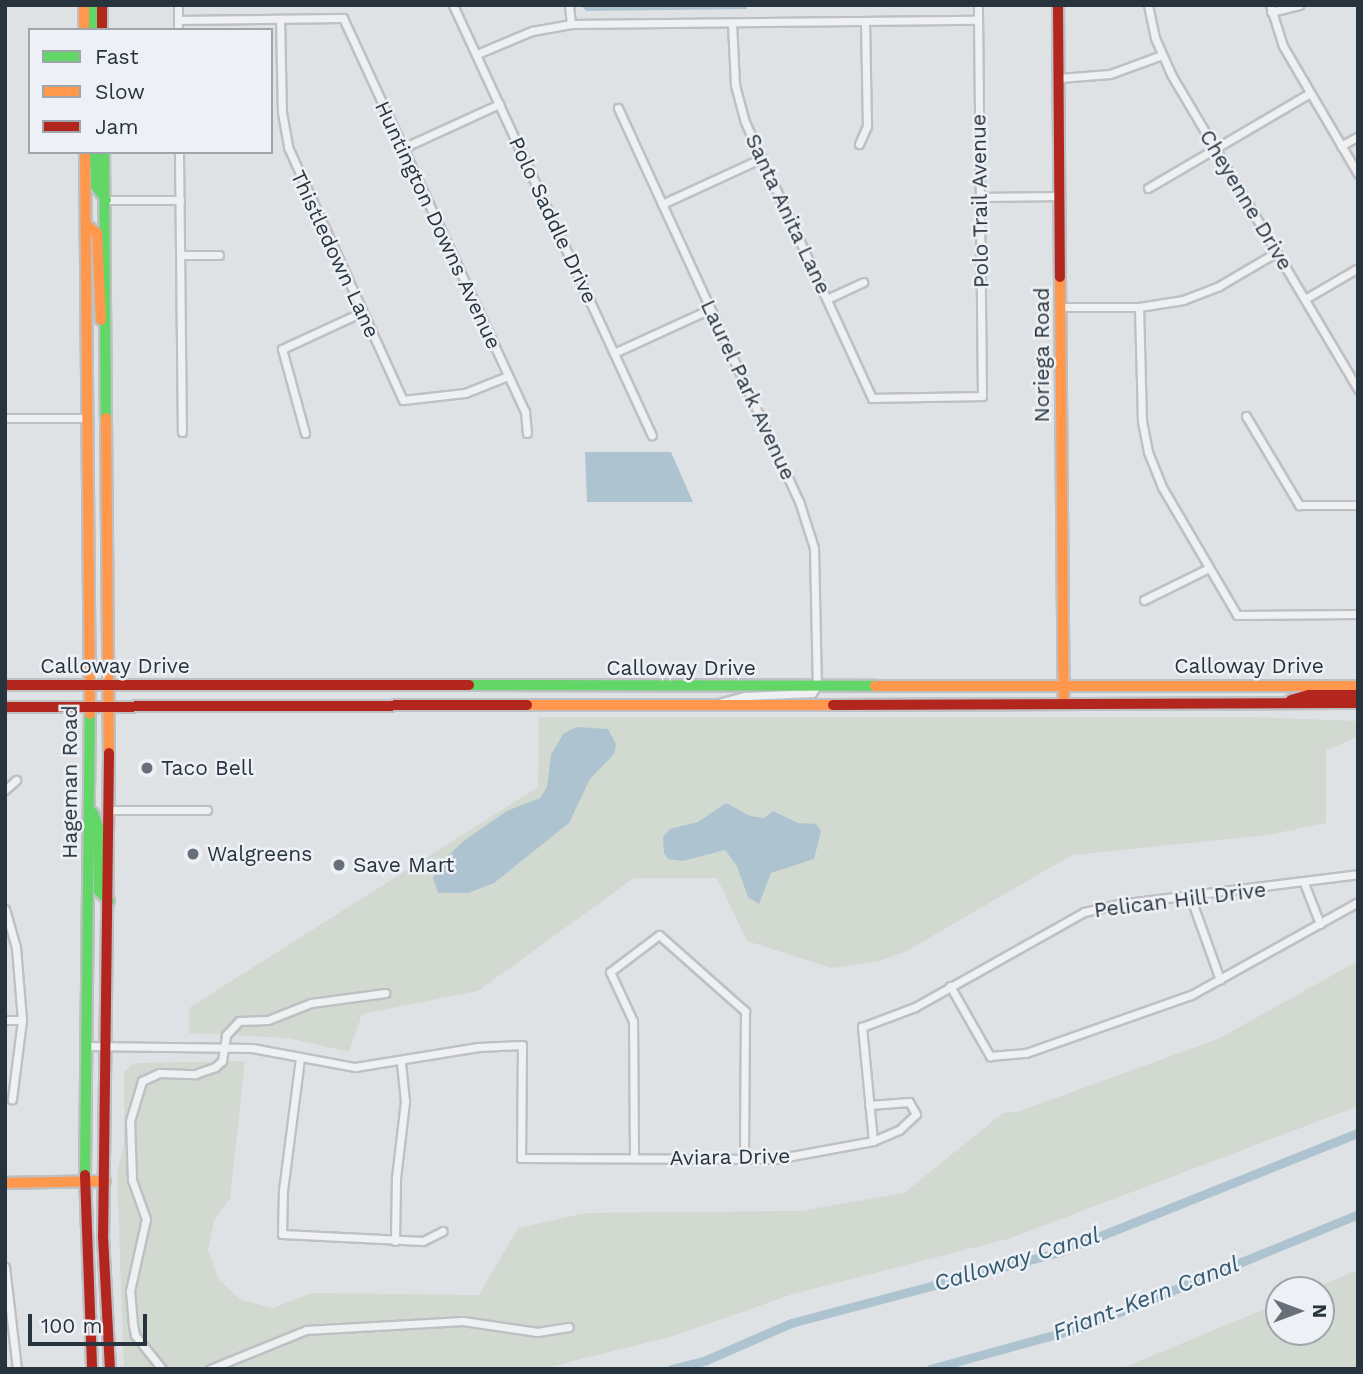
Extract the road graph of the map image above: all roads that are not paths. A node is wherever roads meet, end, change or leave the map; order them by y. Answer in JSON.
{"nodes":[{"id":1,"x":84,"y":5,"type":"edge"},
{"id":2,"x":94,"y":5,"type":"edge"},
{"id":3,"x":102,"y":5,"type":"edge"},
{"id":4,"x":178,"y":5,"type":"edge"},
{"id":5,"x":453,"y":5,"type":"edge"},
{"id":6,"x":569,"y":5,"type":"edge"},
{"id":7,"x":978,"y":5,"type":"edge"},
{"id":8,"x":1058,"y":5,"type":"edge"},
{"id":9,"x":1148,"y":5,"type":"edge"},
{"id":10,"x":1299,"y":5,"type":"edge"},
{"id":11,"x":1271,"y":9,"type":"edge"},
{"id":12,"x":280,"y":19,"type":"junction"},
{"id":13,"x":178,"y":20,"type":"junction"},
{"id":14,"x":978,"y":20,"type":"junction"},
{"id":15,"x":865,"y":21,"type":"junction"},
{"id":16,"x":732,"y":23,"type":"junction"},
{"id":17,"x":571,"y":24,"type":"junction"},
{"id":18,"x":84,"y":28,"type":"edge"},
{"id":19,"x":94,"y":28,"type":"edge"},
{"id":20,"x":102,"y":28,"type":"edge"},
{"id":21,"x":178,"y":28,"type":"edge"},
{"id":22,"x":477,"y":54,"type":"junction"},
{"id":23,"x":1162,"y":55,"type":"junction"},
{"id":24,"x":1059,"y":78,"type":"junction"},
{"id":25,"x":1310,"y":93,"type":"junction"},
{"id":26,"x":499,"y":104,"type":"junction"},
{"id":27,"x":618,"y":108,"type":"dead end"},
{"id":28,"x":1358,"y":136,"type":"edge"},
{"id":29,"x":859,"y":144,"type":"dead end"},
{"id":30,"x":1341,"y":146,"type":"junction"},
{"id":31,"x":403,"y":148,"type":"junction"},
{"id":32,"x":1216,"y":149,"type":"junction"},
{"id":33,"x":85,"y":154,"type":"edge"},
{"id":34,"x":95,"y":154,"type":"edge"},
{"id":35,"x":104,"y":154,"type":"edge"},
{"id":36,"x":179,"y":154,"type":"edge"},
{"id":37,"x":762,"y":158,"type":"junction"},
{"id":38,"x":1358,"y":174,"type":"edge"},
{"id":39,"x":1148,"y":188,"type":"dead end"},
{"id":40,"x":1060,"y":196,"type":"junction"},
{"id":41,"x":980,"y":197,"type":"junction"},
{"id":42,"x":106,"y":200,"type":"junction"},
{"id":43,"x":180,"y":200,"type":"junction"},
{"id":44,"x":662,"y":204,"type":"junction"},
{"id":45,"x":86,"y":225,"type":"junction"},
{"id":46,"x":1277,"y":252,"type":"junction"},
{"id":47,"x":180,"y":255,"type":"junction"},
{"id":48,"x":219,"y":255,"type":"dead end"},
{"id":49,"x":1358,"y":268,"type":"edge"},
{"id":50,"x":863,"y":282,"type":"dead end"},
{"id":51,"x":827,"y":299,"type":"junction"},
{"id":52,"x":1305,"y":299,"type":"junction"},
{"id":53,"x":1061,"y":307,"type":"junction"},
{"id":54,"x":1139,"y":307,"type":"junction"},
{"id":55,"x":710,"y":309,"type":"junction"},
{"id":56,"x":362,"y":312,"type":"junction"},
{"id":57,"x":105,"y":336,"type":"junction"},
{"id":58,"x":614,"y":353,"type":"junction"},
{"id":59,"x":508,"y":376,"type":"junction"},
{"id":60,"x":1358,"y":389,"type":"edge"},
{"id":61,"x":872,"y":398,"type":"joint"},
{"id":62,"x":1246,"y":416,"type":"dead end"},
{"id":63,"x":5,"y":418,"type":"edge"},
{"id":64,"x":88,"y":418,"type":"junction"},
{"id":65,"x":182,"y":432,"type":"dead end"},
{"id":66,"x":305,"y":433,"type":"dead end"},
{"id":67,"x":527,"y":433,"type":"dead end"},
{"id":68,"x":652,"y":435,"type":"dead end"},
{"id":69,"x":1358,"y":505,"type":"edge"},
{"id":70,"x":107,"y":524,"type":"junction"},
{"id":71,"x":1209,"y":568,"type":"junction"},
{"id":72,"x":1144,"y":600,"type":"dead end"},
{"id":73,"x":1358,"y":614,"type":"edge"},
{"id":74,"x":5,"y":685,"type":"edge"},
{"id":75,"x":1064,"y":685,"type":"junction"},
{"id":76,"x":90,"y":686,"type":"junction"},
{"id":77,"x":817,"y":686,"type":"junction"},
{"id":78,"x":1358,"y":686,"type":"edge"},
{"id":79,"x":109,"y":687,"type":"junction"},
{"id":80,"x":1358,"y":695,"type":"edge"},
{"id":81,"x":1064,"y":704,"type":"junction"},
{"id":82,"x":1278,"y":704,"type":"junction"},
{"id":83,"x":1358,"y":704,"type":"edge"},
{"id":84,"x":711,"y":705,"type":"junction"},
{"id":85,"x":5,"y":707,"type":"edge"},
{"id":86,"x":90,"y":707,"type":"junction"},
{"id":87,"x":110,"y":707,"type":"junction"},
{"id":88,"x":16,"y":780,"type":"dead end"},
{"id":89,"x":5,"y":790,"type":"edge"},
{"id":90,"x":90,"y":803,"type":"junction"},
{"id":91,"x":110,"y":810,"type":"junction"},
{"id":92,"x":207,"y":810,"type":"dead end"},
{"id":93,"x":1358,"y":874,"type":"edge"},
{"id":94,"x":1304,"y":883,"type":"junction"},
{"id":95,"x":1190,"y":896,"type":"junction"},
{"id":96,"x":109,"y":901,"type":"junction"},
{"id":97,"x":1358,"y":902,"type":"edge"},
{"id":98,"x":5,"y":909,"type":"edge"},
{"id":99,"x":1320,"y":924,"type":"junction"},
{"id":100,"x":1220,"y":980,"type":"junction"},
{"id":101,"x":950,"y":986,"type":"junction"},
{"id":102,"x":386,"y":993,"type":"dead end"},
{"id":103,"x":5,"y":1020,"type":"edge"},
{"id":104,"x":22,"y":1020,"type":"junction"},
{"id":105,"x":86,"y":1046,"type":"junction"},
{"id":106,"x":107,"y":1047,"type":"junction"},
{"id":107,"x":224,"y":1048,"type":"junction"},
{"id":108,"x":300,"y":1058,"type":"junction"},
{"id":109,"x":401,"y":1062,"type":"junction"},
{"id":110,"x":12,"y":1099,"type":"dead end"},
{"id":111,"x":869,"y":1105,"type":"junction"},
{"id":112,"x":873,"y":1141,"type":"junction"},
{"id":113,"x":634,"y":1158,"type":"junction"},
{"id":114,"x":744,"y":1159,"type":"junction"},
{"id":115,"x":85,"y":1180,"type":"junction"},
{"id":116,"x":105,"y":1181,"type":"junction"},
{"id":117,"x":5,"y":1183,"type":"edge"},
{"id":118,"x":443,"y":1231,"type":"dead end"},
{"id":119,"x":395,"y":1241,"type":"junction"},
{"id":120,"x":7,"y":1267,"type":"edge"},
{"id":121,"x":569,"y":1327,"type":"dead end"},
{"id":122,"x":17,"y":1369,"type":"edge"},
{"id":123,"x":92,"y":1369,"type":"edge"},
{"id":124,"x":110,"y":1369,"type":"edge"},
{"id":125,"x":162,"y":1369,"type":"edge"},
{"id":126,"x":210,"y":1369,"type":"edge"}],
"edges":[{"from":1,"to":18,"type":"main road"},
{"from":2,"to":19,"type":"main road"},
{"from":3,"to":20,"type":"main road"},
{"from":4,"to":13,"type":"street"},
{"from":5,"to":22,"type":"street","name":"Polo Saddle Drive"},
{"from":6,"to":17,"type":"street"},
{"from":7,"to":14,"type":"street","name":"Polo Trail Avenue"},
{"from":8,"to":24,"type":"main road","name":"Noriega Road"},
{"from":9,"to":23,"type":"street","name":"Cheyenne Drive"},
{"from":10,"to":11,"type":"street"},
{"from":11,"to":25,"type":"street"},
{"from":12,"to":13,"type":"street"},
{"from":12,"to":31,"type":"street","name":"Huntington Downs Avenue"},
{"from":12,"to":56,"type":"street","name":"Thistledown Lane"},
{"from":13,"to":21,"type":"street"},
{"from":14,"to":15,"type":"street"},
{"from":14,"to":41,"type":"street","name":"Polo Trail Avenue"},
{"from":15,"to":16,"type":"street"},
{"from":15,"to":29,"type":"street"},
{"from":16,"to":17,"type":"street"},
{"from":16,"to":37,"type":"street","name":"Santa Anita Lane"},
{"from":17,"to":22,"type":"street"},
{"from":22,"to":26,"type":"street","name":"Polo Saddle Drive"},
{"from":23,"to":24,"type":"street"},
{"from":23,"to":32,"type":"street","name":"Cheyenne Drive"},
{"from":24,"to":40,"type":"main road","name":"Noriega Road"},
{"from":25,"to":30,"type":"street"},
{"from":25,"to":32,"type":"street"},
{"from":26,"to":31,"type":"street"},
{"from":26,"to":58,"type":"street","name":"Polo Saddle Drive"},
{"from":27,"to":44,"type":"street","name":"Laurel Park Avenue"},
{"from":28,"to":30,"type":"street"},
{"from":30,"to":38,"type":"street"},
{"from":31,"to":59,"type":"street","name":"Huntington Downs Avenue"},
{"from":32,"to":39,"type":"street"},
{"from":32,"to":46,"type":"street","name":"Cheyenne Drive"},
{"from":33,"to":45,"type":"main road","name":"Hageman Road"},
{"from":34,"to":42,"type":"main road"},
{"from":35,"to":42,"type":"main road","name":"Hageman Road"},
{"from":36,"to":43,"type":"street"},
{"from":37,"to":44,"type":"street"},
{"from":37,"to":51,"type":"street","name":"Santa Anita Lane"},
{"from":40,"to":41,"type":"street"},
{"from":40,"to":53,"type":"main road","name":"Noriega Road"},
{"from":41,"to":61,"type":"street","name":"Polo Trail Avenue"},
{"from":42,"to":43,"type":"street"},
{"from":42,"to":57,"type":"main road","name":"Hageman Road"},
{"from":43,"to":47,"type":"street"},
{"from":44,"to":55,"type":"street","name":"Laurel Park Avenue"},
{"from":45,"to":57,"type":"main road"},
{"from":45,"to":64,"type":"main road","name":"Hageman Road"},
{"from":46,"to":52,"type":"street","name":"Cheyenne Drive"},
{"from":46,"to":54,"type":"street"},
{"from":47,"to":48,"type":"street"},
{"from":47,"to":65,"type":"street"},
{"from":49,"to":52,"type":"street"},
{"from":50,"to":51,"type":"street"},
{"from":51,"to":61,"type":"street","name":"Santa Anita Lane"},
{"from":52,"to":60,"type":"street","name":"Cheyenne Drive"},
{"from":53,"to":54,"type":"street"},
{"from":53,"to":75,"type":"main road","name":"Noriega Road"},
{"from":54,"to":71,"type":"street"},
{"from":55,"to":58,"type":"street"},
{"from":55,"to":77,"type":"street","name":"Laurel Park Avenue"},
{"from":56,"to":59,"type":"street","name":"Thistledown Lane"},
{"from":56,"to":66,"type":"street"},
{"from":57,"to":70,"type":"main road","name":"Hageman Road"},
{"from":58,"to":68,"type":"street","name":"Polo Saddle Drive"},
{"from":59,"to":67,"type":"street","name":"Huntington Downs Avenue"},
{"from":62,"to":69,"type":"street"},
{"from":63,"to":64,"type":"street"},
{"from":64,"to":70,"type":"main road"},
{"from":64,"to":76,"type":"main road","name":"Hageman Road"},
{"from":70,"to":79,"type":"main road","name":"Hageman Road"},
{"from":71,"to":72,"type":"street"},
{"from":71,"to":73,"type":"street"},
{"from":74,"to":76,"type":"main road","name":"Calloway Drive"},
{"from":75,"to":77,"type":"main road","name":"Calloway Drive"},
{"from":75,"to":78,"type":"main road","name":"Calloway Drive"},
{"from":75,"to":81,"type":"main road","name":"Noriega Road"},
{"from":76,"to":79,"type":"main road","name":"Calloway Drive"},
{"from":76,"to":86,"type":"main road","name":"Hageman Road"},
{"from":77,"to":79,"type":"main road","name":"Calloway Drive"},
{"from":77,"to":84,"type":"street"},
{"from":79,"to":87,"type":"main road","name":"Hageman Road"},
{"from":80,"to":82,"type":"main road"},
{"from":81,"to":82,"type":"main road","name":"Calloway Drive"},
{"from":81,"to":84,"type":"main road","name":"Calloway Drive"},
{"from":82,"to":83,"type":"main road","name":"Calloway Drive"},
{"from":84,"to":87,"type":"main road","name":"Calloway Drive"},
{"from":85,"to":86,"type":"main road","name":"Calloway Drive"},
{"from":86,"to":87,"type":"main road","name":"Calloway Drive"},
{"from":86,"to":90,"type":"main road","name":"Hageman Road"},
{"from":87,"to":91,"type":"main road","name":"Hageman Road"},
{"from":88,"to":89,"type":"street"},
{"from":90,"to":96,"type":"main road"},
{"from":90,"to":105,"type":"main road","name":"Hageman Road"},
{"from":91,"to":92,"type":"street"},
{"from":91,"to":96,"type":"main road","name":"Hageman Road"},
{"from":93,"to":94,"type":"street","name":"Pelican Hill Drive"},
{"from":94,"to":95,"type":"street","name":"Pelican Hill Drive"},
{"from":94,"to":99,"type":"street"},
{"from":95,"to":100,"type":"street"},
{"from":95,"to":101,"type":"street","name":"Pelican Hill Drive"},
{"from":96,"to":106,"type":"main road","name":"Hageman Road"},
{"from":97,"to":99,"type":"street"},
{"from":98,"to":104,"type":"street"},
{"from":99,"to":100,"type":"street"},
{"from":100,"to":101,"type":"street"},
{"from":101,"to":111,"type":"street","name":"Pelican Hill Drive"},
{"from":102,"to":107,"type":"street"},
{"from":103,"to":104,"type":"street"},
{"from":104,"to":110,"type":"street"},
{"from":105,"to":106,"type":"street"},
{"from":105,"to":115,"type":"main road","name":"Hageman Road"},
{"from":106,"to":107,"type":"street"},
{"from":106,"to":116,"type":"main road","name":"Hageman Road"},
{"from":107,"to":108,"type":"street"},
{"from":107,"to":125,"type":"street"},
{"from":108,"to":109,"type":"street"},
{"from":108,"to":119,"type":"street"},
{"from":109,"to":113,"type":"street","name":"Aviara Drive"},
{"from":109,"to":119,"type":"street"},
{"from":111,"to":112,"type":"street"},
{"from":111,"to":112,"type":"street","name":"Aviara Drive"},
{"from":112,"to":114,"type":"street","name":"Aviara Drive"},
{"from":113,"to":114,"type":"street","name":"Aviara Drive"},
{"from":113,"to":114,"type":"street"},
{"from":115,"to":116,"type":"main road"},
{"from":115,"to":117,"type":"main road"},
{"from":115,"to":123,"type":"main road","name":"Hageman Road"},
{"from":116,"to":124,"type":"main road","name":"Hageman Road"},
{"from":118,"to":119,"type":"street"},
{"from":120,"to":122,"type":"street"},
{"from":121,"to":126,"type":"street"}]}
